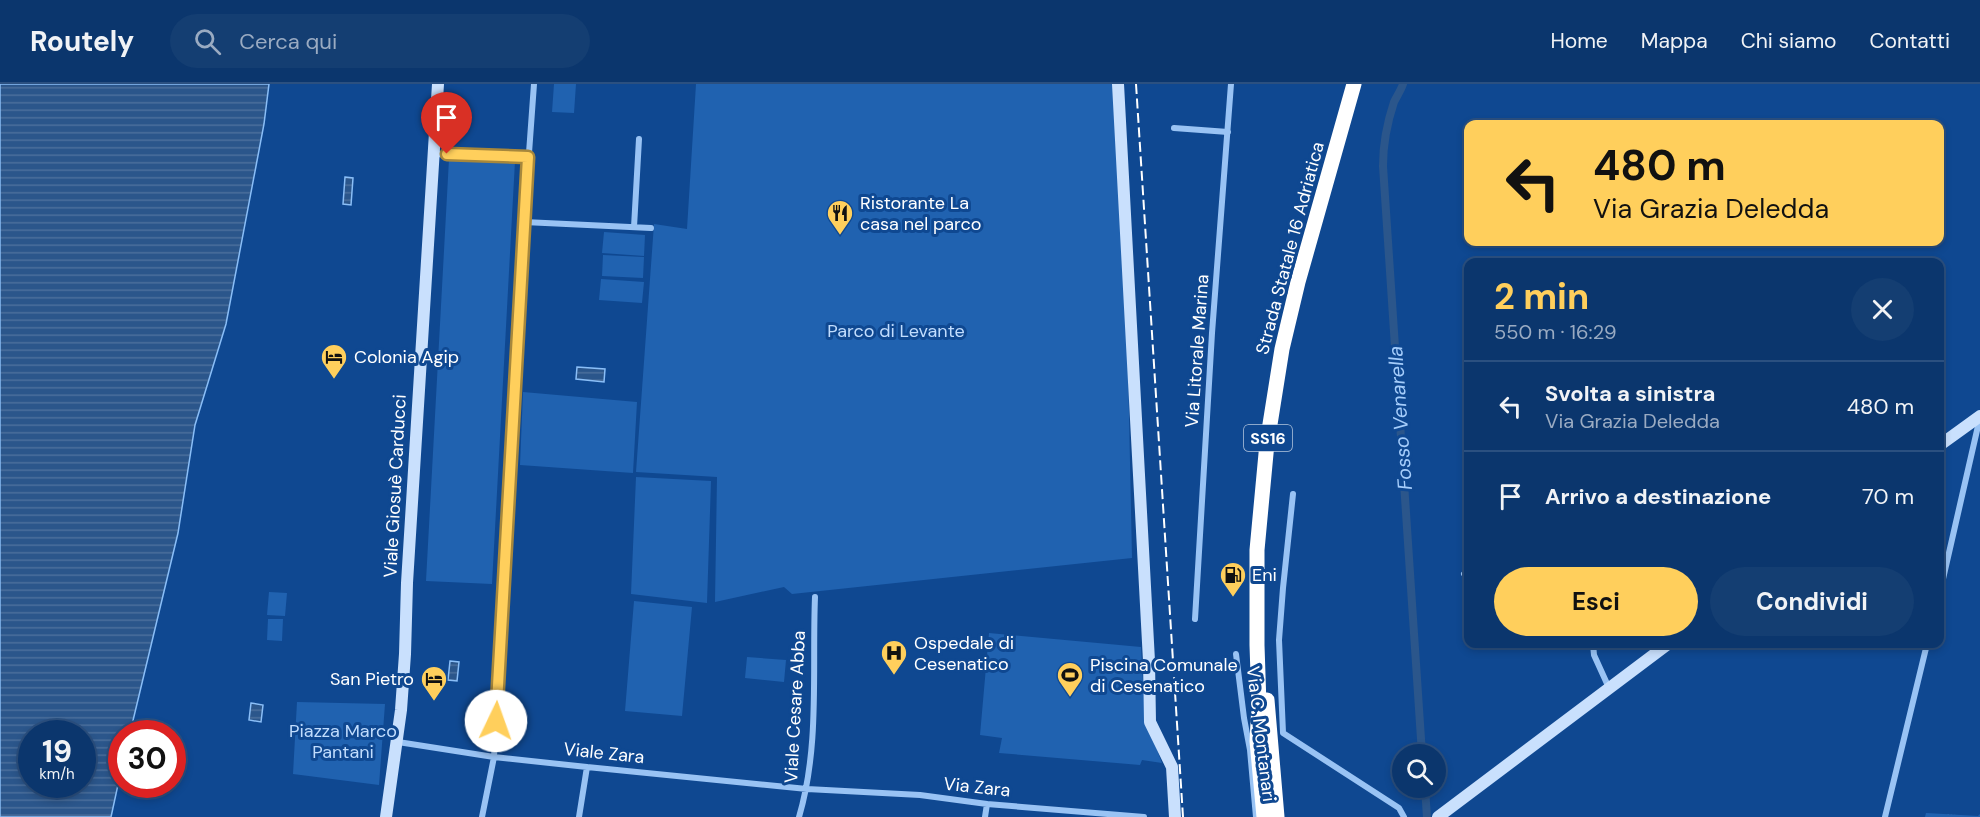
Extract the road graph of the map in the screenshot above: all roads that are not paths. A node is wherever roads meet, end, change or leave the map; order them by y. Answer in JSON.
{"nodes":[{"id":1,"x":438,"y":84,"type":"edge"},
{"id":2,"x":534,"y":84,"type":"edge"},
{"id":3,"x":1118,"y":84,"type":"edge"},
{"id":4,"x":1231,"y":84,"type":"edge"},
{"id":5,"x":1354,"y":84,"type":"edge"},
{"id":6,"x":1364,"y":84,"type":"edge"},
{"id":7,"x":1174,"y":128,"type":"dead end"},
{"id":8,"x":1228,"y":132,"type":"junction"},
{"id":9,"x":639,"y":139,"type":"dead end"},
{"id":10,"x":432,"y":154,"type":"junction"},
{"id":11,"x":528,"y":157,"type":"junction"},
{"id":12,"x":524,"y":222,"type":"junction"},
{"id":13,"x":634,"y":227,"type":"junction"},
{"id":14,"x":651,"y":228,"type":"dead end"},
{"id":15,"x":1978,"y":417,"type":"edge"},
{"id":16,"x":1944,"y":442,"type":"edge"},
{"id":17,"x":1293,"y":494,"type":"dead end"},
{"id":18,"x":1944,"y":575,"type":"edge"},
{"id":19,"x":815,"y":597,"type":"dead end"},
{"id":20,"x":1195,"y":619,"type":"dead end"},
{"id":21,"x":1593,"y":648,"type":"edge"},
{"id":22,"x":1663,"y":648,"type":"edge"},
{"id":23,"x":1926,"y":648,"type":"edge"},
{"id":24,"x":1236,"y":654,"type":"dead end"},
{"id":25,"x":1609,"y":688,"type":"junction"},
{"id":26,"x":398,"y":742,"type":"junction"},
{"id":27,"x":494,"y":757,"type":"junction"},
{"id":28,"x":587,"y":767,"type":"junction"},
{"id":29,"x":807,"y":789,"type":"junction"},
{"id":30,"x":987,"y":804,"type":"junction"},
{"id":31,"x":1440,"y":815,"type":"edge"},
{"id":32,"x":386,"y":817,"type":"edge"},
{"id":33,"x":482,"y":817,"type":"edge"},
{"id":34,"x":579,"y":817,"type":"edge"},
{"id":35,"x":799,"y":817,"type":"edge"},
{"id":36,"x":986,"y":817,"type":"edge"},
{"id":37,"x":1144,"y":817,"type":"edge"},
{"id":38,"x":1175,"y":817,"type":"edge"},
{"id":39,"x":1256,"y":817,"type":"edge"},
{"id":40,"x":1264,"y":817,"type":"edge"},
{"id":41,"x":1278,"y":817,"type":"edge"},
{"id":42,"x":1404,"y":817,"type":"edge"},
{"id":43,"x":1885,"y":817,"type":"edge"}],
"edges":[{"from":1,"to":10,"type":"street","name":"Viale Giosuè Carducci"},
{"from":2,"to":11,"type":"street"},
{"from":3,"to":38,"type":"street"},
{"from":4,"to":8,"type":"street","name":"Via Litorale Marina"},
{"from":5,"to":40,"type":"highway","name":"Strada Statale 16 Adriatica","number":"SS16"},
{"from":6,"to":41,"type":"highway","name":"Strada Statale 16 Adriatica","number":"SS16"},
{"from":7,"to":8,"type":"street"},
{"from":8,"to":20,"type":"street","name":"Via Litorale Marina"},
{"from":9,"to":13,"type":"street"},
{"from":10,"to":11,"type":"street"},
{"from":10,"to":26,"type":"street","name":"Viale Giosuè Carducci"},
{"from":11,"to":12,"type":"street"},
{"from":12,"to":13,"type":"street"},
{"from":12,"to":27,"type":"street"},
{"from":13,"to":14,"type":"street"},
{"from":15,"to":16,"type":"street"},
{"from":15,"to":18,"type":"street"},
{"from":17,"to":42,"type":"street"},
{"from":19,"to":29,"type":"street","name":"Viale Cesare Abba"},
{"from":21,"to":25,"type":"street"},
{"from":22,"to":25,"type":"street"},
{"from":23,"to":43,"type":"street"},
{"from":24,"to":39,"type":"street","name":"Via C. Montanari"},
{"from":25,"to":31,"type":"street"},
{"from":26,"to":27,"type":"street","name":"Viale Zara"},
{"from":26,"to":32,"type":"street","name":"Viale Giosuè Carducci"},
{"from":27,"to":28,"type":"street","name":"Viale Zara"},
{"from":27,"to":33,"type":"street"},
{"from":28,"to":29,"type":"street","name":"Viale Zara"},
{"from":28,"to":34,"type":"street"},
{"from":29,"to":30,"type":"street","name":"Via Zara"},
{"from":29,"to":35,"type":"street","name":"Viale Cesare Abba"},
{"from":30,"to":36,"type":"street"},
{"from":30,"to":37,"type":"street","name":"Via Zara"}]}
